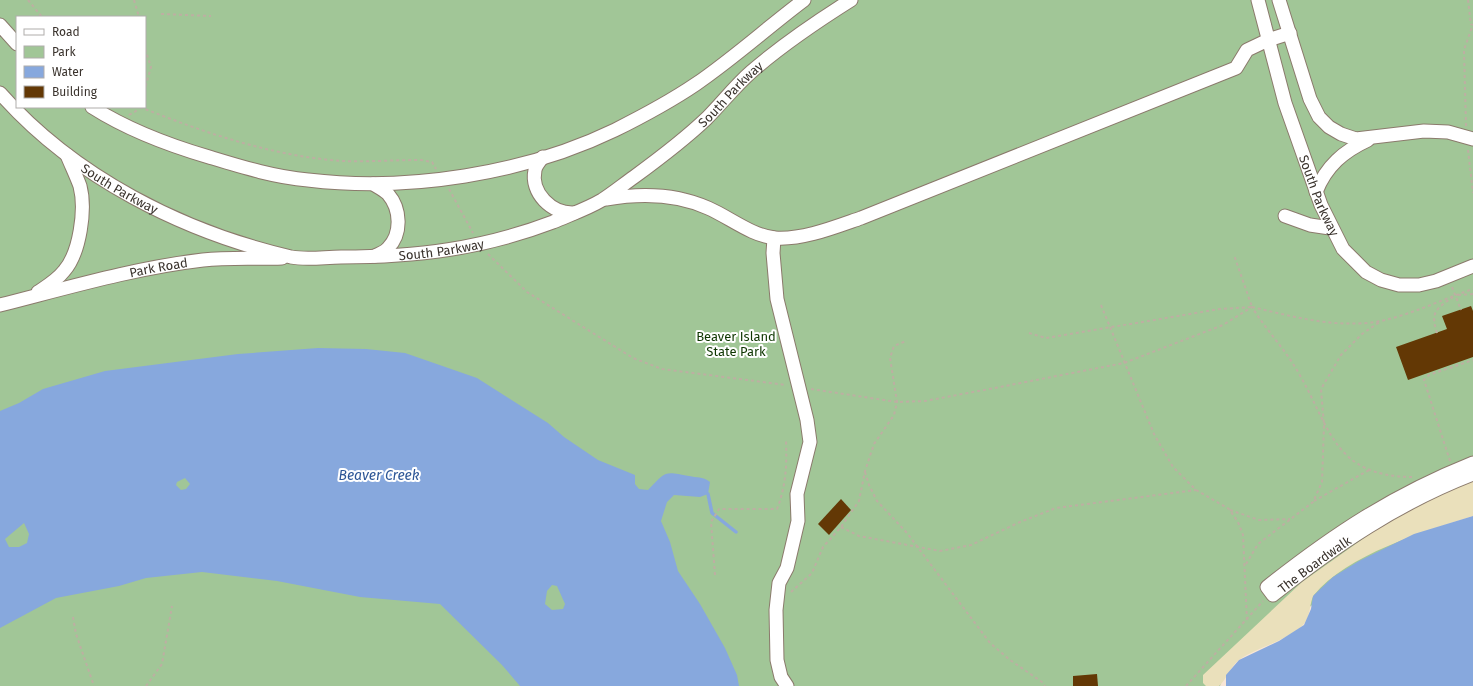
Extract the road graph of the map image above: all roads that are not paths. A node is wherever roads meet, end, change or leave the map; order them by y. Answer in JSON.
{"nodes":[{"id":1,"x":804,"y":0,"type":"edge"},
{"id":2,"x":851,"y":0,"type":"edge"},
{"id":3,"x":1258,"y":0,"type":"edge"},
{"id":4,"x":1279,"y":0,"type":"edge"},
{"id":5,"x":0,"y":25,"type":"edge"},
{"id":6,"x":1290,"y":33,"type":"junction"},
{"id":7,"x":1268,"y":40,"type":"junction"},
{"id":8,"x":16,"y":43,"type":"edge"},
{"id":9,"x":0,"y":93,"type":"edge"},
{"id":10,"x":15,"y":103,"type":"edge"},
{"id":11,"x":19,"y":108,"type":"edge"},
{"id":12,"x":94,"y":108,"type":"edge"},
{"id":13,"x":1376,"y":137,"type":"junction"},
{"id":14,"x":1470,"y":138,"type":"edge"},
{"id":15,"x":67,"y":155,"type":"junction"},
{"id":16,"x":543,"y":157,"type":"junction"},
{"id":17,"x":373,"y":184,"type":"junction"},
{"id":18,"x":1316,"y":192,"type":"junction"},
{"id":19,"x":602,"y":200,"type":"junction"},
{"id":20,"x":576,"y":213,"type":"junction"},
{"id":21,"x":1285,"y":216,"type":"dead end"},
{"id":22,"x":1330,"y":228,"type":"junction"},
{"id":23,"x":774,"y":238,"type":"junction"},
{"id":24,"x":374,"y":257,"type":"junction"},
{"id":25,"x":294,"y":258,"type":"junction"},
{"id":26,"x":1473,"y":266,"type":"edge"},
{"id":27,"x":25,"y":298,"type":"junction"},
{"id":28,"x":0,"y":305,"type":"edge"},
{"id":29,"x":1473,"y":463,"type":"edge"},
{"id":30,"x":1473,"y":474,"type":"edge"},
{"id":31,"x":787,"y":686,"type":"edge"}],
"edges":[{"from":1,"to":16,"type":"street","name":"South Parkway"},
{"from":2,"to":19,"type":"street","name":"South Parkway"},
{"from":3,"to":7,"type":"street","name":"South Parkway"},
{"from":4,"to":6,"type":"street"},
{"from":5,"to":8,"type":"street"},
{"from":6,"to":7,"type":"street"},
{"from":6,"to":13,"type":"street"},
{"from":7,"to":18,"type":"street","name":"South Parkway"},
{"from":7,"to":23,"type":"street"},
{"from":9,"to":10,"type":"street","name":"South Parkway"},
{"from":11,"to":15,"type":"street","name":"South Parkway"},
{"from":12,"to":17,"type":"street","name":"South Parkway"},
{"from":13,"to":14,"type":"street"},
{"from":13,"to":18,"type":"street"},
{"from":15,"to":25,"type":"street","name":"South Parkway"},
{"from":15,"to":27,"type":"street","name":"Park Road"},
{"from":16,"to":17,"type":"street","name":"South Parkway"},
{"from":16,"to":20,"type":"street"},
{"from":17,"to":24,"type":"street"},
{"from":18,"to":22,"type":"street","name":"South Parkway"},
{"from":19,"to":20,"type":"street","name":"South Parkway"},
{"from":19,"to":23,"type":"street"},
{"from":20,"to":24,"type":"street","name":"South Parkway"},
{"from":21,"to":22,"type":"street"},
{"from":22,"to":26,"type":"street","name":"South Parkway"},
{"from":23,"to":31,"type":"street"},
{"from":24,"to":25,"type":"street","name":"South Parkway"},
{"from":25,"to":27,"type":"street","name":"Park Road"},
{"from":27,"to":28,"type":"street","name":"Park Road"},
{"from":29,"to":30,"type":"street","name":"The Boardwalk"}]}
